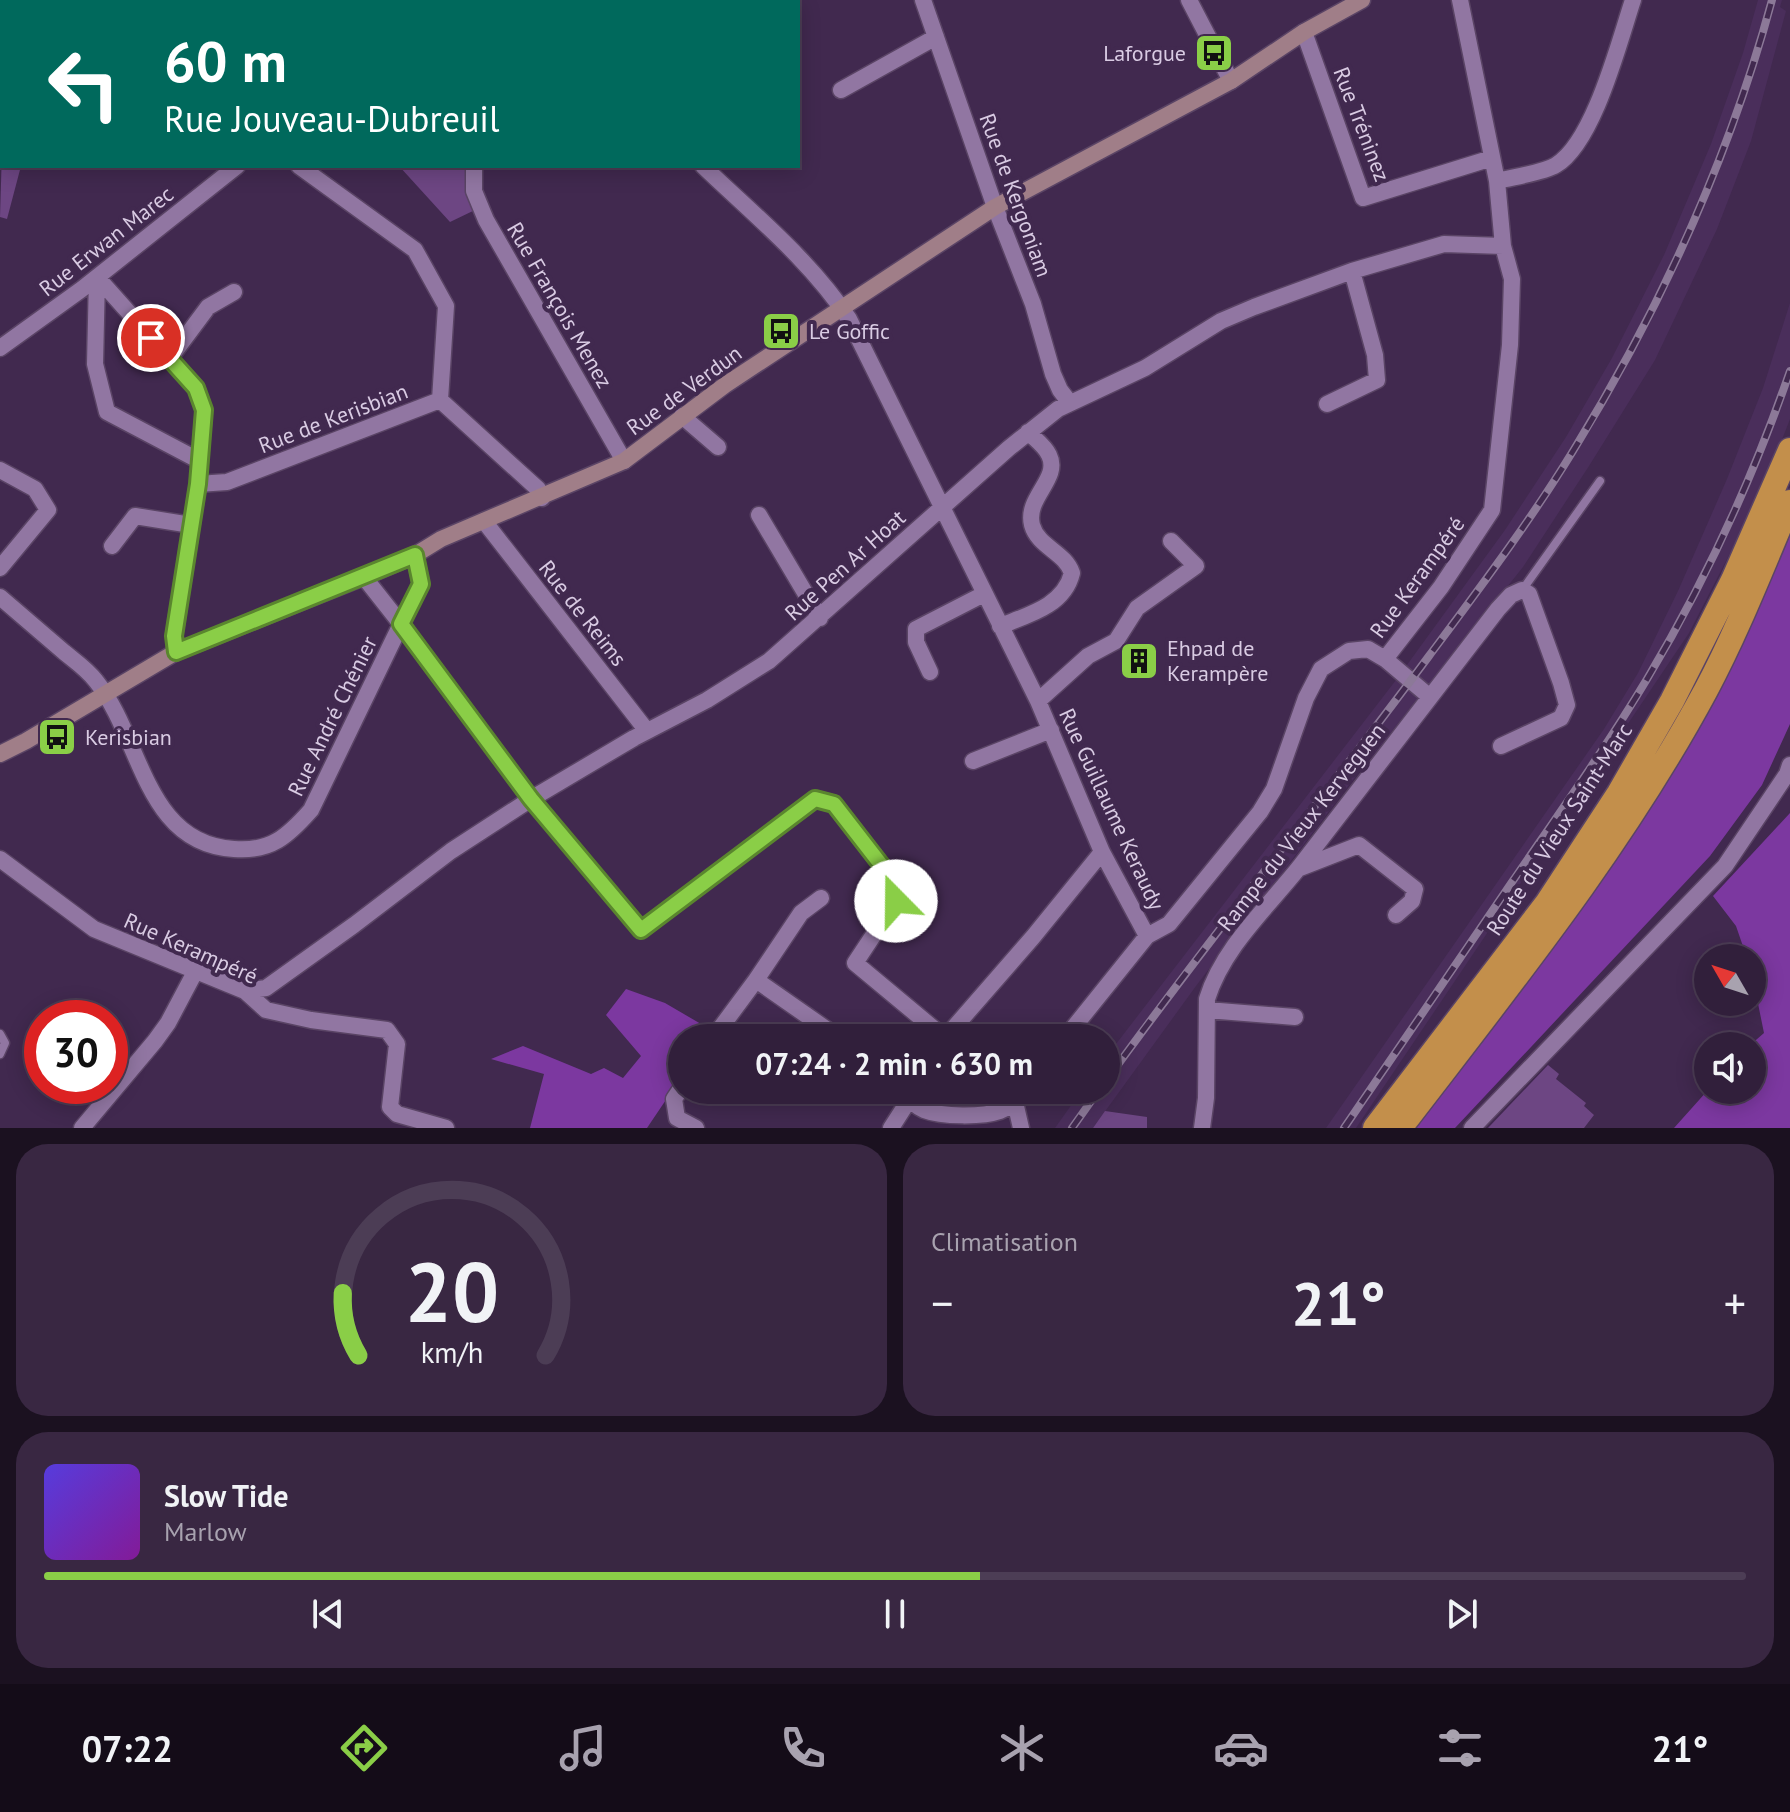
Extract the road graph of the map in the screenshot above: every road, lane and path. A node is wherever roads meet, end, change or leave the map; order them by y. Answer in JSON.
{"nodes":[{"id":1,"x":923,"y":0,"type":"edge"},
{"id":2,"x":1189,"y":0,"type":"edge"},
{"id":3,"x":1362,"y":0,"type":"edge"},
{"id":4,"x":1460,"y":0,"type":"edge"},
{"id":5,"x":1633,"y":0,"type":"edge"},
{"id":6,"x":1304,"y":32,"type":"junction"},
{"id":7,"x":936,"y":37,"type":"junction"},
{"id":8,"x":1231,"y":81,"type":"junction"},
{"id":9,"x":841,"y":90,"type":"dead end"},
{"id":10,"x":1492,"y":158,"type":"junction"},
{"id":11,"x":234,"y":168,"type":"edge"},
{"id":12,"x":302,"y":168,"type":"edge"},
{"id":13,"x":474,"y":168,"type":"edge"},
{"id":14,"x":705,"y":168,"type":"edge"},
{"id":15,"x":1497,"y":181,"type":"junction"},
{"id":16,"x":995,"y":207,"type":"junction"},
{"id":17,"x":1503,"y":246,"type":"junction"},
{"id":18,"x":1352,"y":271,"type":"junction"},
{"id":19,"x":97,"y":277,"type":"junction"},
{"id":20,"x":234,"y":292,"type":"dead end"},
{"id":21,"x":841,"y":308,"type":"junction"},
{"id":22,"x":0,"y":348,"type":"edge"},
{"id":23,"x":170,"y":358,"type":"junction"},
{"id":24,"x":440,"y":400,"type":"junction"},
{"id":25,"x":1070,"y":403,"type":"junction"},
{"id":26,"x":1327,"y":404,"type":"dead end"},
{"id":27,"x":682,"y":416,"type":"junction"},
{"id":28,"x":1028,"y":432,"type":"junction"},
{"id":29,"x":718,"y":447,"type":"dead end"},
{"id":30,"x":1790,"y":450,"type":"edge"},
{"id":31,"x":198,"y":460,"type":"junction"},
{"id":32,"x":624,"y":461,"type":"junction"},
{"id":33,"x":0,"y":470,"type":"edge"},
{"id":34,"x":1600,"y":481,"type":"dead end"},
{"id":35,"x":198,"y":484,"type":"junction"},
{"id":36,"x":542,"y":498,"type":"junction"},
{"id":37,"x":1790,"y":502,"type":"edge"},
{"id":38,"x":941,"y":508,"type":"junction"},
{"id":39,"x":759,"y":515,"type":"dead end"},
{"id":40,"x":484,"y":521,"type":"junction"},
{"id":41,"x":191,"y":525,"type":"junction"},
{"id":42,"x":1171,"y":541,"type":"dead end"},
{"id":43,"x":112,"y":546,"type":"dead end"},
{"id":44,"x":415,"y":555,"type":"junction"},
{"id":45,"x":0,"y":568,"type":"edge"},
{"id":46,"x":364,"y":577,"type":"junction"},
{"id":47,"x":1522,"y":590,"type":"junction"},
{"id":48,"x":984,"y":594,"type":"junction"},
{"id":49,"x":0,"y":597,"type":"edge"},
{"id":50,"x":820,"y":618,"type":"junction"},
{"id":51,"x":401,"y":624,"type":"junction"},
{"id":52,"x":1000,"y":626,"type":"junction"},
{"id":53,"x":176,"y":652,"type":"junction"},
{"id":54,"x":1385,"y":659,"type":"junction"},
{"id":55,"x":930,"y":672,"type":"dead end"},
{"id":56,"x":105,"y":694,"type":"junction"},
{"id":57,"x":1430,"y":697,"type":"junction"},
{"id":58,"x":1038,"y":701,"type":"junction"},
{"id":59,"x":1051,"y":730,"type":"junction"},
{"id":60,"x":647,"y":731,"type":"junction"},
{"id":61,"x":1501,"y":746,"type":"dead end"},
{"id":62,"x":0,"y":754,"type":"edge"},
{"id":63,"x":973,"y":761,"type":"dead end"},
{"id":64,"x":1789,"y":771,"type":"edge"},
{"id":65,"x":531,"y":799,"type":"junction"},
{"id":66,"x":1102,"y":852,"type":"junction"},
{"id":67,"x":0,"y":859,"type":"edge"},
{"id":68,"x":1298,"y":869,"type":"junction"},
{"id":69,"x":821,"y":898,"type":"dead end"},
{"id":70,"x":1396,"y":915,"type":"dead end"},
{"id":71,"x":1147,"y":936,"type":"junction"},
{"id":72,"x":195,"y":972,"type":"junction"},
{"id":73,"x":756,"y":980,"type":"junction"},
{"id":74,"x":245,"y":991,"type":"junction"},
{"id":75,"x":1207,"y":1010,"type":"junction"},
{"id":76,"x":1295,"y":1017,"type":"dead end"},
{"id":77,"x":723,"y":1024,"type":"edge"},
{"id":78,"x":819,"y":1024,"type":"edge"},
{"id":79,"x":1076,"y":1024,"type":"edge"},
{"id":80,"x":0,"y":1034,"type":"edge"},
{"id":81,"x":0,"y":1054,"type":"edge"},
{"id":82,"x":675,"y":1104,"type":"edge"},
{"id":83,"x":900,"y":1104,"type":"edge"},
{"id":84,"x":916,"y":1104,"type":"edge"},
{"id":85,"x":1009,"y":1104,"type":"edge"},
{"id":86,"x":1020,"y":1104,"type":"edge"},
{"id":87,"x":82,"y":1128,"type":"edge"},
{"id":88,"x":446,"y":1128,"type":"edge"},
{"id":89,"x":696,"y":1128,"type":"edge"},
{"id":90,"x":891,"y":1128,"type":"edge"},
{"id":91,"x":1021,"y":1128,"type":"edge"},
{"id":92,"x":1202,"y":1128,"type":"edge"},
{"id":93,"x":1375,"y":1128,"type":"edge"},
{"id":94,"x":1400,"y":1128,"type":"edge"},
{"id":95,"x":1472,"y":1128,"type":"edge"}],
"edges":[{"from":1,"to":7,"type":"street","name":"Rue de Kergoniam"},
{"from":2,"to":8,"type":"street"},
{"from":3,"to":6,"type":"street","name":"Rue de Verdun"},
{"from":4,"to":10,"type":"street","name":"Rue Kerampéré"},
{"from":5,"to":15,"type":"street"},
{"from":6,"to":8,"type":"street","name":"Rue de Verdun"},
{"from":6,"to":10,"type":"street","name":"Rue Tréninez"},
{"from":7,"to":9,"type":"street"},
{"from":7,"to":16,"type":"street","name":"Rue de Kergoniam"},
{"from":8,"to":16,"type":"street","name":"Rue de Verdun"},
{"from":10,"to":15,"type":"street","name":"Rue Kerampéré"},
{"from":11,"to":19,"type":"street","name":"Rue Erwan Marec"},
{"from":12,"to":24,"type":"street"},
{"from":13,"to":32,"type":"street","name":"Rue François Menez"},
{"from":14,"to":21,"type":"street","name":"Rue Guillaume Keraudy"},
{"from":15,"to":17,"type":"street","name":"Rue Kerampéré"},
{"from":16,"to":21,"type":"street","name":"Rue de Verdun"},
{"from":16,"to":25,"type":"street","name":"Rue de Kergoniam"},
{"from":17,"to":18,"type":"street","name":"Rue Pen Ar Hoat"},
{"from":17,"to":54,"type":"street","name":"Rue Kerampéré"},
{"from":18,"to":25,"type":"street","name":"Rue Pen Ar Hoat"},
{"from":18,"to":26,"type":"street"},
{"from":19,"to":22,"type":"street","name":"Rue Erwan Marec"},
{"from":19,"to":23,"type":"street"},
{"from":19,"to":31,"type":"street"},
{"from":20,"to":23,"type":"street"},
{"from":21,"to":27,"type":"street","name":"Rue de Verdun"},
{"from":21,"to":38,"type":"street","name":"Rue Guillaume Keraudy"},
{"from":23,"to":31,"type":"street"},
{"from":24,"to":35,"type":"street","name":"Rue de Kerisbian"},
{"from":24,"to":36,"type":"street","name":"Rue de Kerisbian"},
{"from":25,"to":28,"type":"street","name":"Rue Pen Ar Hoat"},
{"from":27,"to":29,"type":"street"},
{"from":27,"to":32,"type":"street","name":"Rue de Verdun"},
{"from":28,"to":38,"type":"street","name":"Rue Pen Ar Hoat"},
{"from":28,"to":52,"type":"street"},
{"from":30,"to":93,"type":"highway","name":"Route du Vieux Saint-Marc"},
{"from":31,"to":35,"type":"street"},
{"from":32,"to":36,"type":"street","name":"Rue de Verdun"},
{"from":33,"to":45,"type":"street"},
{"from":34,"to":47,"type":"lane"},
{"from":35,"to":41,"type":"street"},
{"from":36,"to":40,"type":"street","name":"Rue de Verdun"},
{"from":37,"to":94,"type":"highway","name":"Route du Vieux Saint-Marc"},
{"from":38,"to":48,"type":"street","name":"Rue Guillaume Keraudy"},
{"from":38,"to":50,"type":"street","name":"Rue Pen Ar Hoat"},
{"from":39,"to":50,"type":"street"},
{"from":40,"to":44,"type":"street","name":"Rue de Verdun"},
{"from":40,"to":60,"type":"street","name":"Rue de Reims"},
{"from":41,"to":43,"type":"street"},
{"from":41,"to":53,"type":"street"},
{"from":42,"to":58,"type":"street","name":"Rue Guillaume Keraudy"},
{"from":44,"to":46,"type":"street","name":"Rue de Verdun"},
{"from":44,"to":51,"type":"street","name":"Rue André Chénier"},
{"from":46,"to":51,"type":"street"},
{"from":46,"to":53,"type":"street","name":"Rue de Verdun"},
{"from":47,"to":57,"type":"street","name":"Rampe du Vieux Kerveguen"},
{"from":47,"to":61,"type":"street"},
{"from":48,"to":52,"type":"street","name":"Rue Guillaume Keraudy"},
{"from":48,"to":55,"type":"street"},
{"from":49,"to":56,"type":"street","name":"Rue André Chénier"},
{"from":50,"to":60,"type":"street","name":"Rue Pen Ar Hoat"},
{"from":51,"to":56,"type":"street","name":"Rue André Chénier"},
{"from":51,"to":65,"type":"street"},
{"from":52,"to":58,"type":"street","name":"Rue Guillaume Keraudy"},
{"from":53,"to":56,"type":"street","name":"Rue de Verdun"},
{"from":54,"to":57,"type":"street"},
{"from":54,"to":71,"type":"street","name":"Rue Kerampéré"},
{"from":56,"to":62,"type":"street","name":"Rue de Verdun"},
{"from":57,"to":68,"type":"street","name":"Rampe du Vieux Kerveguen"},
{"from":58,"to":59,"type":"street","name":"Rue Guillaume Keraudy"},
{"from":59,"to":63,"type":"street"},
{"from":59,"to":66,"type":"street","name":"Rue Guillaume Keraudy"},
{"from":60,"to":65,"type":"street","name":"Rue Pen Ar Hoat"},
{"from":64,"to":95,"type":"street"},
{"from":65,"to":66,"type":"street"},
{"from":65,"to":74,"type":"street","name":"Rue Pen Ar Hoat"},
{"from":66,"to":71,"type":"street","name":"Rue Guillaume Keraudy"},
{"from":67,"to":72,"type":"street","name":"Rue Kerampéré"},
{"from":68,"to":70,"type":"street"},
{"from":68,"to":75,"type":"street","name":"Rampe du Vieux Kerveguen"},
{"from":69,"to":73,"type":"street"},
{"from":71,"to":79,"type":"street","name":"Rue Kerampéré"},
{"from":72,"to":74,"type":"street","name":"Rue Kerampéré"},
{"from":72,"to":87,"type":"street"},
{"from":73,"to":77,"type":"street"},
{"from":73,"to":78,"type":"street"},
{"from":74,"to":88,"type":"street","name":"Rue Kerampéré"},
{"from":75,"to":76,"type":"street"},
{"from":75,"to":92,"type":"street","name":"Rampe du Vieux Kerveguen"},
{"from":80,"to":81,"type":"lane"},
{"from":82,"to":89,"type":"street"},
{"from":83,"to":90,"type":"street"},
{"from":84,"to":85,"type":"street"},
{"from":86,"to":91,"type":"street"}]}
